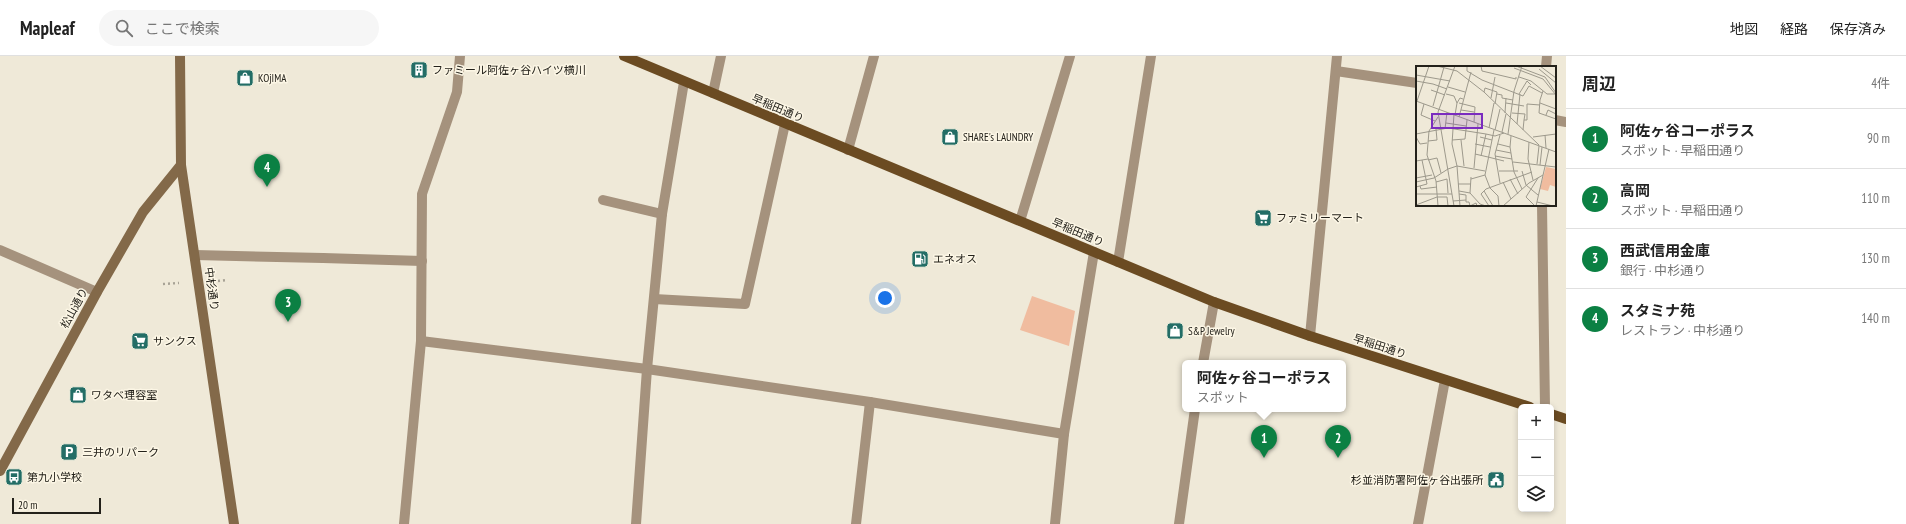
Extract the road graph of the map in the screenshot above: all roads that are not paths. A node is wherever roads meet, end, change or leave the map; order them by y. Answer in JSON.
{"nodes":[{"id":1,"x":180,"y":56,"type":"edge"},
{"id":2,"x":460,"y":56,"type":"edge"},
{"id":3,"x":624,"y":56,"type":"edge"},
{"id":4,"x":721,"y":56,"type":"edge"},
{"id":5,"x":874,"y":56,"type":"edge"},
{"id":6,"x":1070,"y":56,"type":"edge"},
{"id":7,"x":1151,"y":56,"type":"edge"},
{"id":8,"x":1337,"y":56,"type":"edge"},
{"id":9,"x":1547,"y":56,"type":"edge"},
{"id":10,"x":1546,"y":66,"type":"edge"},
{"id":11,"x":1336,"y":71,"type":"junction"},
{"id":12,"x":684,"y":82,"type":"junction"},
{"id":13,"x":1416,"y":83,"type":"edge"},
{"id":14,"x":713,"y":93,"type":"junction"},
{"id":15,"x":1556,"y":120,"type":"edge"},
{"id":16,"x":1566,"y":122,"type":"edge"},
{"id":17,"x":786,"y":124,"type":"junction"},
{"id":18,"x":848,"y":150,"type":"junction"},
{"id":19,"x":181,"y":165,"type":"junction"},
{"id":20,"x":603,"y":200,"type":"dead end"},
{"id":21,"x":1542,"y":206,"type":"edge"},
{"id":22,"x":662,"y":214,"type":"junction"},
{"id":23,"x":1020,"y":220,"type":"junction"},
{"id":24,"x":0,"y":250,"type":"edge"},
{"id":25,"x":1094,"y":252,"type":"junction"},
{"id":26,"x":195,"y":255,"type":"junction"},
{"id":27,"x":422,"y":260,"type":"junction"},
{"id":28,"x":1118,"y":262,"type":"junction"},
{"id":29,"x":97,"y":292,"type":"junction"},
{"id":30,"x":654,"y":298,"type":"junction"},
{"id":31,"x":1214,"y":302,"type":"junction"},
{"id":32,"x":1310,"y":336,"type":"junction"},
{"id":33,"x":421,"y":340,"type":"junction"},
{"id":34,"x":1204,"y":360,"type":"edge"},
{"id":35,"x":646,"y":369,"type":"junction"},
{"id":36,"x":1445,"y":380,"type":"junction"},
{"id":37,"x":870,"y":402,"type":"junction"},
{"id":38,"x":1521,"y":404,"type":"edge"},
{"id":39,"x":1545,"y":404,"type":"edge"},
{"id":40,"x":1195,"y":412,"type":"edge"},
{"id":41,"x":1554,"y":415,"type":"edge"},
{"id":42,"x":1566,"y":419,"type":"edge"},
{"id":43,"x":1064,"y":434,"type":"junction"},
{"id":44,"x":0,"y":471,"type":"edge"},
{"id":45,"x":234,"y":524,"type":"edge"},
{"id":46,"x":404,"y":524,"type":"edge"},
{"id":47,"x":636,"y":524,"type":"edge"},
{"id":48,"x":856,"y":524,"type":"edge"},
{"id":49,"x":1055,"y":524,"type":"edge"},
{"id":50,"x":1179,"y":524,"type":"edge"},
{"id":51,"x":1418,"y":524,"type":"edge"}],
"edges":[{"from":1,"to":19,"type":"main road","name":"中杉通り"},
{"from":2,"to":27,"type":"street"},
{"from":3,"to":12,"type":"main road","name":"早稲田通り"},
{"from":4,"to":14,"type":"street"},
{"from":5,"to":18,"type":"street"},
{"from":6,"to":23,"type":"street"},
{"from":7,"to":28,"type":"street"},
{"from":8,"to":11,"type":"street"},
{"from":9,"to":10,"type":"street"},
{"from":11,"to":13,"type":"street"},
{"from":11,"to":32,"type":"street"},
{"from":12,"to":14,"type":"main road","name":"早稲田通り"},
{"from":12,"to":22,"type":"street"},
{"from":14,"to":17,"type":"main road","name":"早稲田通り"},
{"from":15,"to":16,"type":"street"},
{"from":17,"to":18,"type":"main road","name":"早稲田通り"},
{"from":17,"to":30,"type":"street"},
{"from":18,"to":23,"type":"main road","name":"早稲田通り"},
{"from":19,"to":26,"type":"main road","name":"中杉通り"},
{"from":19,"to":29,"type":"main road","name":"松山通り"},
{"from":20,"to":22,"type":"street"},
{"from":21,"to":39,"type":"street"},
{"from":22,"to":30,"type":"street"},
{"from":23,"to":25,"type":"main road","name":"早稲田通り"},
{"from":24,"to":29,"type":"street"},
{"from":25,"to":28,"type":"main road","name":"早稲田通り"},
{"from":25,"to":43,"type":"street"},
{"from":26,"to":27,"type":"street"},
{"from":26,"to":45,"type":"main road","name":"中杉通り"},
{"from":27,"to":33,"type":"street"},
{"from":28,"to":31,"type":"main road","name":"早稲田通り"},
{"from":29,"to":44,"type":"main road","name":"松山通り"},
{"from":30,"to":35,"type":"street"},
{"from":31,"to":32,"type":"main road","name":"早稲田通り"},
{"from":31,"to":34,"type":"street"},
{"from":32,"to":36,"type":"main road","name":"早稲田通り"},
{"from":33,"to":35,"type":"street"},
{"from":33,"to":46,"type":"street"},
{"from":35,"to":37,"type":"street"},
{"from":35,"to":47,"type":"street"},
{"from":36,"to":38,"type":"main road","name":"早稲田通り"},
{"from":36,"to":51,"type":"street"},
{"from":37,"to":43,"type":"street"},
{"from":37,"to":48,"type":"street"},
{"from":40,"to":50,"type":"street"},
{"from":41,"to":42,"type":"main road"},
{"from":43,"to":49,"type":"street"}]}
